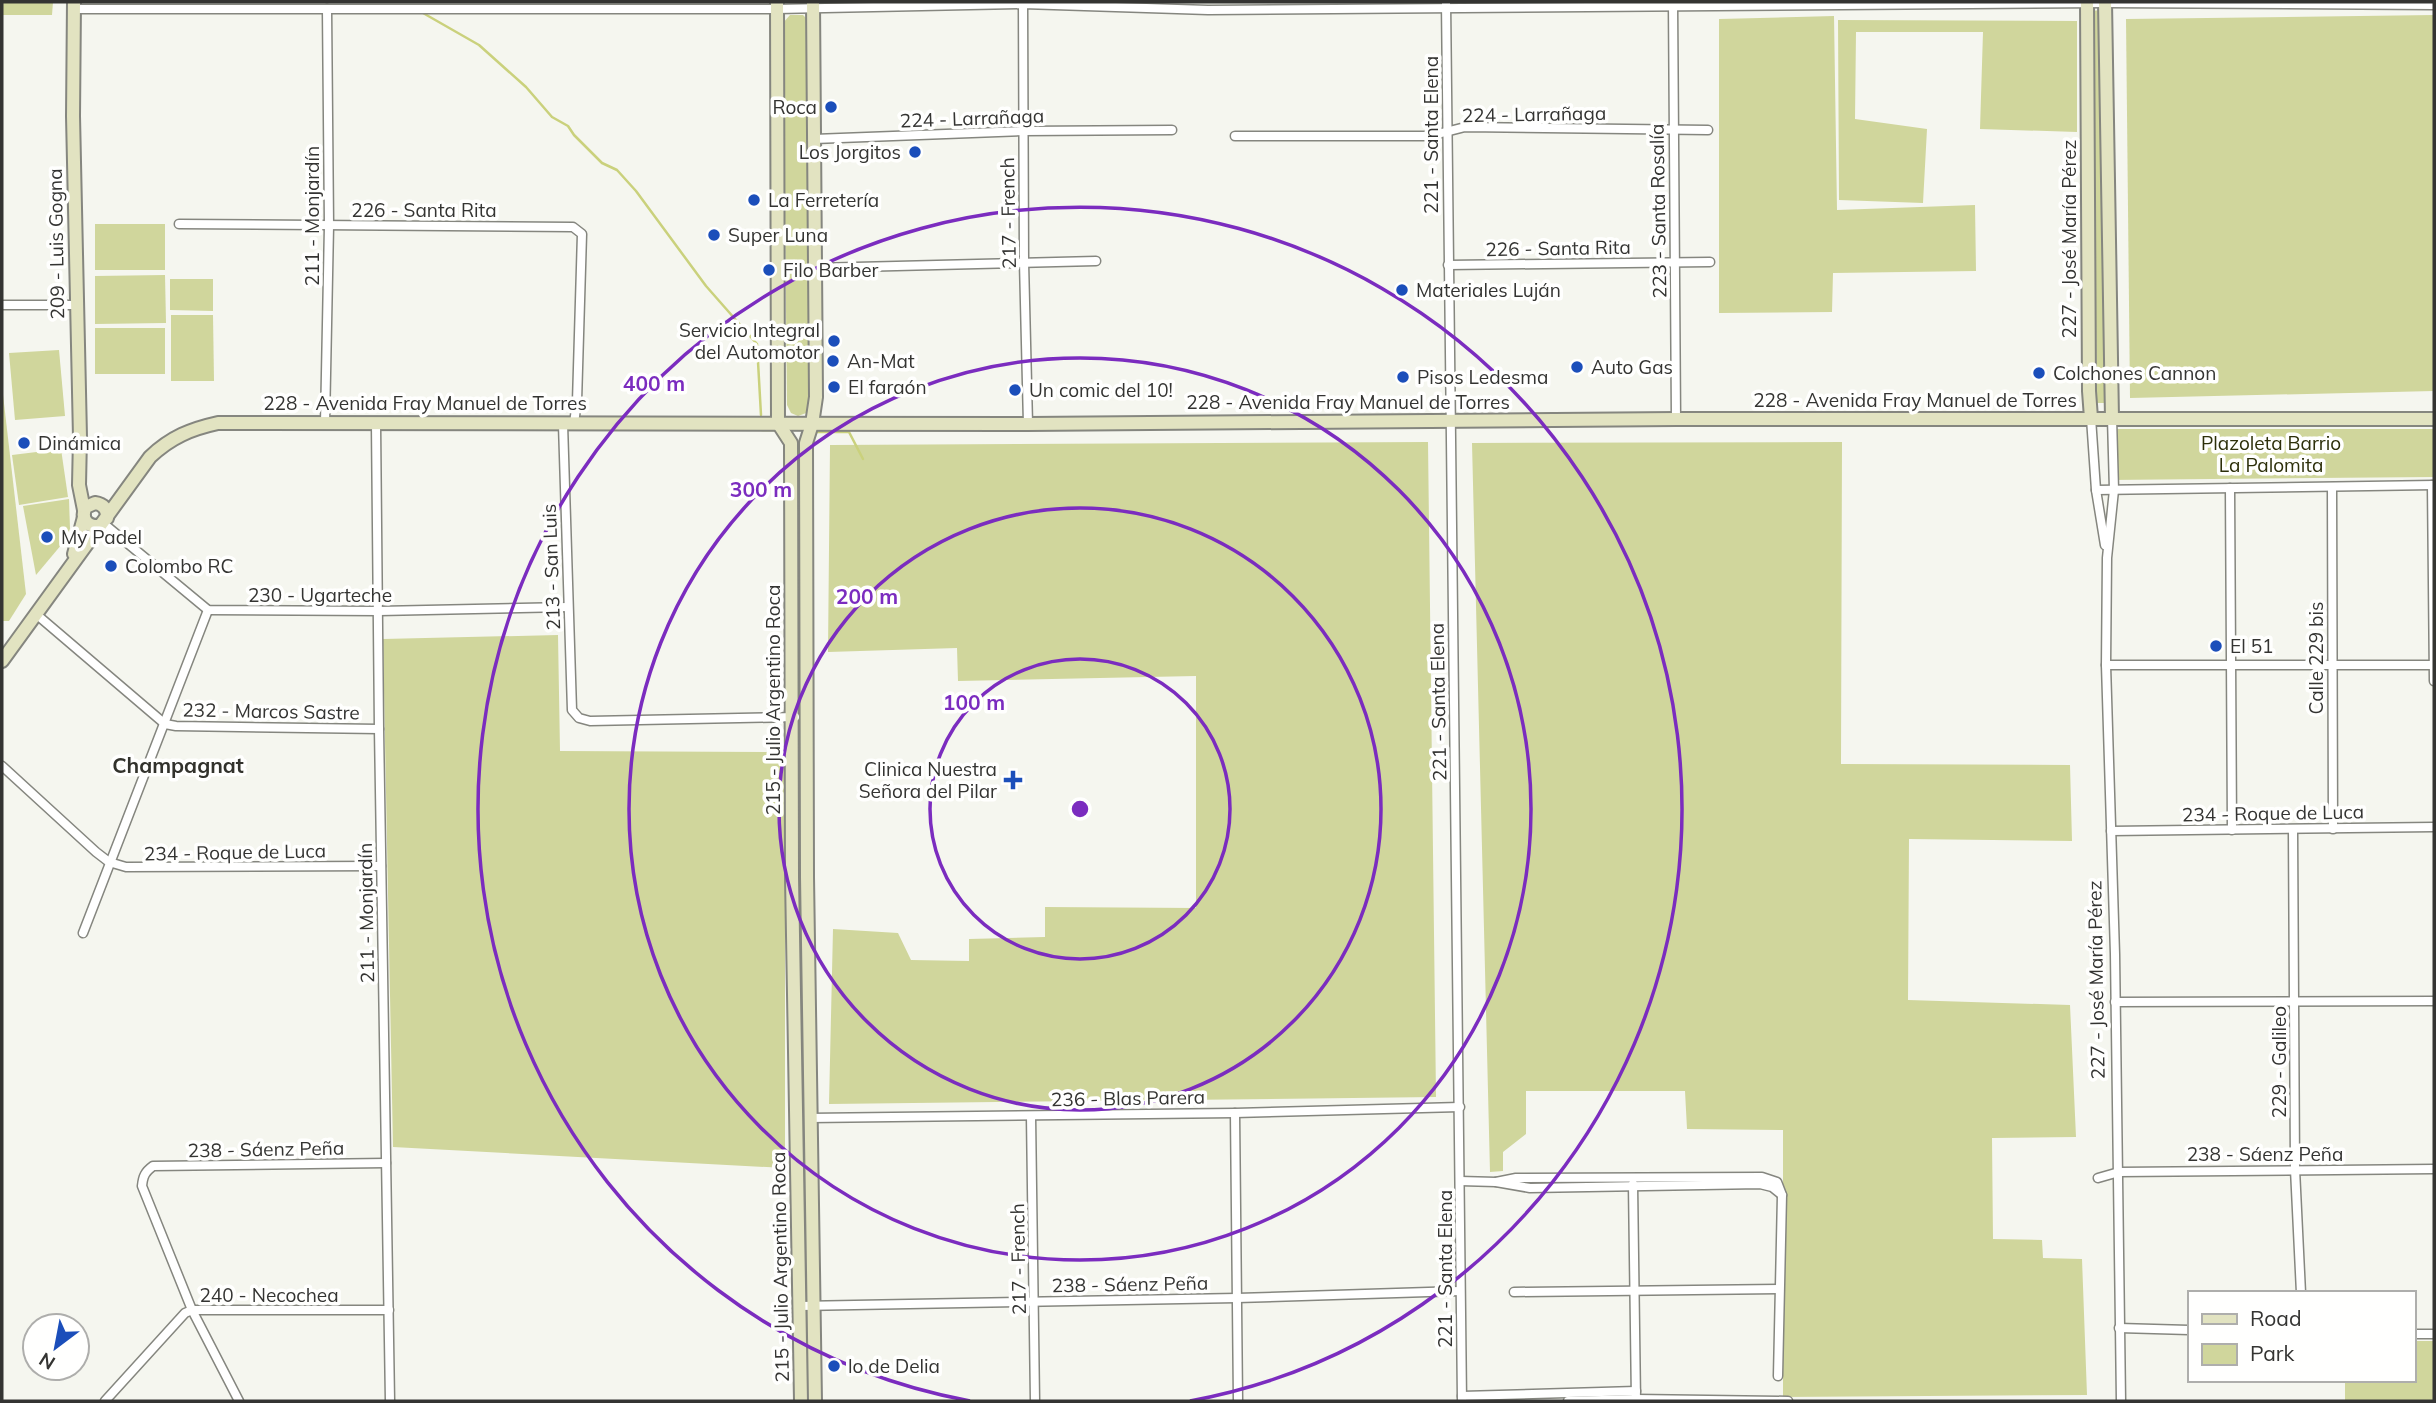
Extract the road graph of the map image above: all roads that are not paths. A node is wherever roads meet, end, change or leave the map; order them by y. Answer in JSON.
{"nodes":[{"id":1,"x":2105,"y":2,"type":"edge"},
{"id":2,"x":1023,"y":3,"type":"edge"},
{"id":3,"x":1867,"y":3,"type":"edge"},
{"id":4,"x":2087,"y":3,"type":"edge"},
{"id":5,"x":2327,"y":3,"type":"edge"},
{"id":6,"x":2424,"y":3,"type":"edge"},
{"id":7,"x":1672,"y":4,"type":"edge"},
{"id":8,"x":74,"y":5,"type":"edge"},
{"id":9,"x":813,"y":5,"type":"edge"},
{"id":10,"x":1446,"y":5,"type":"edge"},
{"id":11,"x":2434,"y":5,"type":"edge"},
{"id":12,"x":777,"y":6,"type":"edge"},
{"id":13,"x":1208,"y":6,"type":"edge"},
{"id":14,"x":327,"y":9,"type":"junction"},
{"id":15,"x":1672,"y":129,"type":"junction"},
{"id":16,"x":1172,"y":130,"type":"dead end"},
{"id":17,"x":1707,"y":130,"type":"dead end"},
{"id":18,"x":1023,"y":131,"type":"junction"},
{"id":19,"x":1447,"y":132,"type":"junction"},
{"id":20,"x":1235,"y":136,"type":"dead end"},
{"id":21,"x":814,"y":139,"type":"junction"},
{"id":22,"x":179,"y":225,"type":"dead end"},
{"id":23,"x":329,"y":226,"type":"junction"},
{"id":24,"x":582,"y":234,"type":"joint"},
{"id":25,"x":1096,"y":261,"type":"dead end"},
{"id":26,"x":1024,"y":262,"type":"junction"},
{"id":27,"x":1674,"y":262,"type":"junction"},
{"id":28,"x":1710,"y":262,"type":"dead end"},
{"id":29,"x":1448,"y":265,"type":"junction"},
{"id":30,"x":815,"y":268,"type":"junction"},
{"id":31,"x":3,"y":305,"type":"edge"},
{"id":32,"x":76,"y":305,"type":"junction"},
{"id":33,"x":2091,"y":418,"type":"junction"},
{"id":34,"x":2112,"y":418,"type":"junction"},
{"id":35,"x":1676,"y":419,"type":"junction"},
{"id":36,"x":2434,"y":419,"type":"edge"},
{"id":37,"x":1450,"y":421,"type":"junction"},
{"id":38,"x":325,"y":423,"type":"junction"},
{"id":39,"x":569,"y":423,"type":"junction"},
{"id":40,"x":778,"y":423,"type":"junction"},
{"id":41,"x":812,"y":424,"type":"junction"},
{"id":42,"x":1028,"y":424,"type":"junction"},
{"id":43,"x":376,"y":425,"type":"junction"},
{"id":44,"x":2433,"y":485,"type":"edge"},
{"id":45,"x":2332,"y":487,"type":"junction"},
{"id":46,"x":2230,"y":488,"type":"junction"},
{"id":47,"x":2096,"y":490,"type":"junction"},
{"id":48,"x":2114,"y":490,"type":"junction"},
{"id":49,"x":123,"y":494,"type":"junction"},
{"id":50,"x":91,"y":508,"type":"junction"},
{"id":51,"x":103,"y":522,"type":"junction"},
{"id":52,"x":2107,"y":558,"type":"junction"},
{"id":53,"x":71,"y":566,"type":"junction"},
{"id":54,"x":568,"y":607,"type":"junction"},
{"id":55,"x":208,"y":610,"type":"junction"},
{"id":56,"x":379,"y":611,"type":"junction"},
{"id":57,"x":36,"y":614,"type":"junction"},
{"id":58,"x":2,"y":661,"type":"edge"},
{"id":59,"x":2106,"y":665,"type":"junction"},
{"id":60,"x":2231,"y":665,"type":"junction"},
{"id":61,"x":2332,"y":665,"type":"junction"},
{"id":62,"x":2434,"y":666,"type":"edge"},
{"id":63,"x":2434,"y":681,"type":"edge"},
{"id":64,"x":793,"y":717,"type":"junction"},
{"id":65,"x":808,"y":717,"type":"junction"},
{"id":66,"x":165,"y":724,"type":"junction"},
{"id":67,"x":379,"y":729,"type":"junction"},
{"id":68,"x":2,"y":766,"type":"edge"},
{"id":69,"x":2434,"y":827,"type":"edge"},
{"id":70,"x":2333,"y":829,"type":"junction"},
{"id":71,"x":2232,"y":830,"type":"junction"},
{"id":72,"x":2293,"y":830,"type":"junction"},
{"id":73,"x":2111,"y":831,"type":"junction"},
{"id":74,"x":109,"y":862,"type":"junction"},
{"id":75,"x":381,"y":866,"type":"junction"},
{"id":76,"x":83,"y":933,"type":"dead end"},
{"id":77,"x":2294,"y":1001,"type":"junction"},
{"id":78,"x":2434,"y":1001,"type":"edge"},
{"id":79,"x":2115,"y":1002,"type":"junction"},
{"id":80,"x":1460,"y":1107,"type":"junction"},
{"id":81,"x":1235,"y":1113,"type":"junction"},
{"id":82,"x":1031,"y":1116,"type":"junction"},
{"id":83,"x":796,"y":1117,"type":"junction"},
{"id":84,"x":811,"y":1118,"type":"junction"},
{"id":85,"x":386,"y":1163,"type":"junction"},
{"id":86,"x":2295,"y":1169,"type":"junction"},
{"id":87,"x":2434,"y":1169,"type":"edge"},
{"id":88,"x":2119,"y":1172,"type":"junction"},
{"id":89,"x":2098,"y":1178,"type":"dead end"},
{"id":90,"x":1460,"y":1181,"type":"junction"},
{"id":91,"x":1633,"y":1182,"type":"junction"},
{"id":92,"x":1779,"y":1289,"type":"junction"},
{"id":93,"x":1634,"y":1290,"type":"junction"},
{"id":94,"x":1460,"y":1291,"type":"junction"},
{"id":95,"x":2301,"y":1291,"type":"edge"},
{"id":96,"x":1514,"y":1292,"type":"dead end"},
{"id":97,"x":1237,"y":1298,"type":"junction"},
{"id":98,"x":1035,"y":1301,"type":"junction"},
{"id":99,"x":807,"y":1306,"type":"junction"},
{"id":100,"x":192,"y":1310,"type":"junction"},
{"id":101,"x":388,"y":1310,"type":"junction"},
{"id":102,"x":2119,"y":1328,"type":"junction"},
{"id":103,"x":2188,"y":1330,"type":"edge"},
{"id":104,"x":2415,"y":1334,"type":"edge"},
{"id":105,"x":2434,"y":1334,"type":"edge"},
{"id":106,"x":1779,"y":1376,"type":"dead end"},
{"id":107,"x":1480,"y":1397,"type":"junction"},
{"id":108,"x":1636,"y":1397,"type":"edge"},
{"id":109,"x":1462,"y":1399,"type":"edge"},
{"id":110,"x":105,"y":1401,"type":"edge"},
{"id":111,"x":239,"y":1401,"type":"edge"},
{"id":112,"x":390,"y":1401,"type":"edge"},
{"id":113,"x":801,"y":1401,"type":"edge"},
{"id":114,"x":815,"y":1401,"type":"edge"},
{"id":115,"x":1035,"y":1401,"type":"edge"},
{"id":116,"x":1238,"y":1401,"type":"edge"},
{"id":117,"x":1496,"y":1401,"type":"edge"},
{"id":118,"x":1568,"y":1401,"type":"edge"},
{"id":119,"x":1788,"y":1401,"type":"edge"},
{"id":120,"x":2122,"y":1401,"type":"edge"}],
"edges":[{"from":1,"to":4,"type":"street"},
{"from":1,"to":5,"type":"street"},
{"from":1,"to":34,"type":"street","name":"227 - José María Pérez"},
{"from":2,"to":9,"type":"street"},
{"from":2,"to":13,"type":"street"},
{"from":2,"to":18,"type":"street","name":"217 - French"},
{"from":3,"to":4,"type":"street"},
{"from":3,"to":7,"type":"street"},
{"from":4,"to":33,"type":"street","name":"227 - José María Pérez"},
{"from":5,"to":6,"type":"street"},
{"from":6,"to":11,"type":"street"},
{"from":7,"to":10,"type":"street"},
{"from":7,"to":15,"type":"street","name":"223 - Santa Rosalía"},
{"from":8,"to":14,"type":"street"},
{"from":8,"to":32,"type":"street","name":"209 - Luis Gogna"},
{"from":9,"to":12,"type":"street"},
{"from":9,"to":21,"type":"street","name":"215 - Julio Argentino Roca"},
{"from":10,"to":13,"type":"street"},
{"from":10,"to":19,"type":"street","name":"221 - Santa Elena"},
{"from":12,"to":14,"type":"street"},
{"from":12,"to":40,"type":"street","name":"215 - Julio Argentino Roca"},
{"from":14,"to":23,"type":"street","name":"211 - Monjardín"},
{"from":15,"to":17,"type":"street","name":"224 - Larrañaga"},
{"from":15,"to":19,"type":"street","name":"224 - Larrañaga"},
{"from":15,"to":27,"type":"street","name":"223 - Santa Rosalía"},
{"from":16,"to":18,"type":"street","name":"224 - Larrañaga"},
{"from":18,"to":21,"type":"street","name":"224 - Larrañaga"},
{"from":18,"to":26,"type":"street","name":"217 - French"},
{"from":19,"to":20,"type":"street","name":"224 - Larrañaga"},
{"from":19,"to":29,"type":"street","name":"221 - Santa Elena"},
{"from":21,"to":30,"type":"street","name":"215 - Julio Argentino Roca"},
{"from":22,"to":23,"type":"street","name":"226 - Santa Rita"},
{"from":23,"to":24,"type":"street","name":"226 - Santa Rita"},
{"from":23,"to":38,"type":"street","name":"211 - Monjardín"},
{"from":24,"to":39,"type":"street","name":"213 - San Luis"},
{"from":25,"to":26,"type":"street"},
{"from":26,"to":30,"type":"street"},
{"from":26,"to":42,"type":"street","name":"217 - French"},
{"from":27,"to":28,"type":"street","name":"226 - Santa Rita"},
{"from":27,"to":29,"type":"street","name":"226 - Santa Rita"},
{"from":27,"to":35,"type":"street","name":"223 - Santa Rosalía"},
{"from":29,"to":37,"type":"street","name":"221 - Santa Elena"},
{"from":30,"to":41,"type":"street","name":"215 - Julio Argentino Roca"},
{"from":31,"to":32,"type":"street"},
{"from":32,"to":50,"type":"street","name":"209 - Luis Gogna"},
{"from":33,"to":34,"type":"street","name":"228 - Avenida Fray Manuel de Torres"},
{"from":33,"to":35,"type":"street","name":"228 - Avenida Fray Manuel de Torres"},
{"from":33,"to":47,"type":"street","name":"227 - José María Pérez"},
{"from":34,"to":36,"type":"street","name":"228 - Avenida Fray Manuel de Torres"},
{"from":34,"to":48,"type":"street","name":"227 - José María Pérez"},
{"from":35,"to":37,"type":"street","name":"228 - Avenida Fray Manuel de Torres"},
{"from":37,"to":42,"type":"street","name":"228 - Avenida Fray Manuel de Torres"},
{"from":37,"to":80,"type":"street","name":"221 - Santa Elena"},
{"from":38,"to":43,"type":"street","name":"228 - Avenida Fray Manuel de Torres"},
{"from":38,"to":49,"type":"street","name":"228 - Avenida Fray Manuel de Torres"},
{"from":39,"to":40,"type":"street","name":"228 - Avenida Fray Manuel de Torres"},
{"from":39,"to":43,"type":"street","name":"228 - Avenida Fray Manuel de Torres"},
{"from":39,"to":54,"type":"street","name":"213 - San Luis"},
{"from":40,"to":41,"type":"street","name":"228 - Avenida Fray Manuel de Torres"},
{"from":40,"to":64,"type":"street","name":"215 - Julio Argentino Roca"},
{"from":41,"to":42,"type":"street","name":"228 - Avenida Fray Manuel de Torres"},
{"from":41,"to":65,"type":"street","name":"215 - Julio Argentino Roca"},
{"from":43,"to":56,"type":"street","name":"211 - Monjardín"},
{"from":44,"to":45,"type":"street"},
{"from":44,"to":62,"type":"street"},
{"from":45,"to":46,"type":"street"},
{"from":45,"to":61,"type":"street","name":"Calle 229 bis"},
{"from":46,"to":48,"type":"street"},
{"from":46,"to":60,"type":"street"},
{"from":47,"to":48,"type":"street"},
{"from":47,"to":52,"type":"street","name":"227 - José María Pérez"},
{"from":48,"to":52,"type":"street","name":"227 - José María Pérez"},
{"from":49,"to":50,"type":"street"},
{"from":49,"to":51,"type":"street","name":"228 - Avenida Fray Manuel de Torres"},
{"from":50,"to":51,"type":"street"},
{"from":50,"to":51,"type":"street"},
{"from":50,"to":53,"type":"street","name":"228 - Avenida Fray Manuel de Torres"},
{"from":51,"to":53,"type":"street","name":"228 - Avenida Fray Manuel de Torres"},
{"from":51,"to":55,"type":"street"},
{"from":52,"to":59,"type":"street","name":"227 - José María Pérez"},
{"from":53,"to":57,"type":"street","name":"228 - Avenida Fray Manuel de Torres"},
{"from":54,"to":56,"type":"street","name":"230 - Ugarteche"},
{"from":54,"to":64,"type":"street","name":"213 - San Luis"},
{"from":55,"to":56,"type":"street","name":"230 - Ugarteche"},
{"from":55,"to":66,"type":"street"},
{"from":56,"to":67,"type":"street","name":"211 - Monjardín"},
{"from":57,"to":58,"type":"street","name":"228 - Avenida Fray Manuel de Torres"},
{"from":57,"to":66,"type":"street","name":"232 - Marcos Sastre"},
{"from":59,"to":60,"type":"street"},
{"from":59,"to":73,"type":"street","name":"227 - José María Pérez"},
{"from":60,"to":61,"type":"street"},
{"from":60,"to":71,"type":"street"},
{"from":61,"to":62,"type":"street"},
{"from":61,"to":70,"type":"street","name":"Calle 229 bis"},
{"from":62,"to":63,"type":"street"},
{"from":64,"to":65,"type":"street"},
{"from":64,"to":83,"type":"street","name":"215 - Julio Argentino Roca"},
{"from":65,"to":84,"type":"street","name":"215 - Julio Argentino Roca"},
{"from":66,"to":67,"type":"street","name":"232 - Marcos Sastre"},
{"from":66,"to":74,"type":"street"},
{"from":67,"to":75,"type":"street","name":"211 - Monjardín"},
{"from":68,"to":74,"type":"street"},
{"from":69,"to":70,"type":"street","name":"234 - Roque de Luca"},
{"from":70,"to":72,"type":"street","name":"234 - Roque de Luca"},
{"from":71,"to":72,"type":"street","name":"234 - Roque de Luca"},
{"from":71,"to":73,"type":"street","name":"234 - Roque de Luca"},
{"from":72,"to":77,"type":"street","name":"229 - Galileo"},
{"from":73,"to":79,"type":"street","name":"227 - José María Pérez"},
{"from":74,"to":75,"type":"street","name":"234 - Roque de Luca"},
{"from":74,"to":76,"type":"street"},
{"from":75,"to":85,"type":"street","name":"211 - Monjardín"},
{"from":77,"to":78,"type":"street"},
{"from":77,"to":79,"type":"street"},
{"from":77,"to":86,"type":"street","name":"229 - Galileo"},
{"from":79,"to":88,"type":"street","name":"227 - José María Pérez"},
{"from":80,"to":81,"type":"street","name":"236 - Blas Parera"},
{"from":80,"to":90,"type":"street","name":"221 - Santa Elena"},
{"from":81,"to":82,"type":"street","name":"236 - Blas Parera"},
{"from":81,"to":97,"type":"street"},
{"from":82,"to":84,"type":"street","name":"236 - Blas Parera"},
{"from":82,"to":98,"type":"street","name":"217 - French"},
{"from":83,"to":84,"type":"street","name":"236 - Blas Parera"},
{"from":83,"to":99,"type":"street","name":"215 - Julio Argentino Roca"},
{"from":84,"to":99,"type":"street","name":"215 - Julio Argentino Roca"},
{"from":85,"to":100,"type":"street","name":"238 - Sáenz Peña"},
{"from":85,"to":101,"type":"street","name":"211 - Monjardín"},
{"from":86,"to":87,"type":"street","name":"238 - Sáenz Peña"},
{"from":86,"to":88,"type":"street","name":"238 - Sáenz Peña"},
{"from":86,"to":95,"type":"street","name":"229 - Galileo"},
{"from":88,"to":89,"type":"street","name":"238 - Sáenz Peña"},
{"from":88,"to":102,"type":"street","name":"227 - José María Pérez"},
{"from":90,"to":91,"type":"street"},
{"from":90,"to":94,"type":"street","name":"221 - Santa Elena"},
{"from":91,"to":92,"type":"street"},
{"from":91,"to":93,"type":"street"},
{"from":92,"to":93,"type":"street"},
{"from":92,"to":106,"type":"street"},
{"from":93,"to":96,"type":"street"},
{"from":93,"to":108,"type":"street"},
{"from":94,"to":97,"type":"street","name":"238 - Sáenz Peña"},
{"from":94,"to":109,"type":"street","name":"221 - Santa Elena"},
{"from":97,"to":98,"type":"street","name":"238 - Sáenz Peña"},
{"from":97,"to":116,"type":"street"},
{"from":98,"to":99,"type":"street","name":"238 - Sáenz Peña"},
{"from":98,"to":115,"type":"street","name":"217 - French"},
{"from":99,"to":113,"type":"street","name":"215 - Julio Argentino Roca"},
{"from":99,"to":114,"type":"street","name":"215 - Julio Argentino Roca"},
{"from":100,"to":101,"type":"street","name":"240 - Necochea"},
{"from":100,"to":110,"type":"street","name":"240 - Necochea"},
{"from":100,"to":111,"type":"street"},
{"from":101,"to":112,"type":"street","name":"211 - Monjardín"},
{"from":102,"to":103,"type":"street"},
{"from":102,"to":120,"type":"street","name":"227 - José María Pérez"},
{"from":104,"to":105,"type":"street"},
{"from":107,"to":108,"type":"street"},
{"from":107,"to":109,"type":"street"},
{"from":107,"to":117,"type":"street"},
{"from":108,"to":118,"type":"street"},
{"from":108,"to":119,"type":"street"}]}
